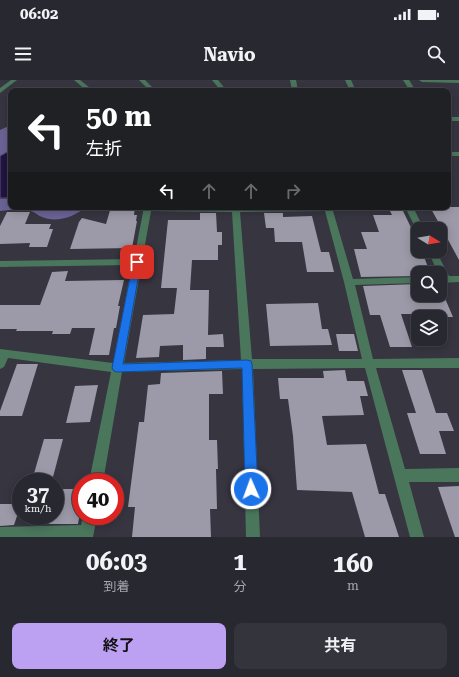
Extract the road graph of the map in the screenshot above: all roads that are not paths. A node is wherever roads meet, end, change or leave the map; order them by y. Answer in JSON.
{"nodes":[{"id":1,"x":0,"y":80,"type":"edge"},
{"id":2,"x":77,"y":80,"type":"edge"},
{"id":3,"x":142,"y":80,"type":"edge"},
{"id":4,"x":215,"y":80,"type":"edge"},
{"id":5,"x":422,"y":80,"type":"edge"},
{"id":6,"x":14,"y":81,"type":"edge"},
{"id":7,"x":227,"y":81,"type":"dead end"},
{"id":8,"x":459,"y":81,"type":"edge"},
{"id":9,"x":87,"y":88,"type":"edge"},
{"id":10,"x":150,"y":88,"type":"edge"},
{"id":11,"x":221,"y":88,"type":"edge"},
{"id":12,"x":223,"y":88,"type":"edge"},
{"id":13,"x":0,"y":91,"type":"edge"},
{"id":14,"x":148,"y":210,"type":"edge"},
{"id":15,"x":236,"y":210,"type":"edge"},
{"id":16,"x":329,"y":210,"type":"edge"},
{"id":17,"x":410,"y":210,"type":"edge"},
{"id":18,"x":416,"y":222,"type":"edge"},
{"id":19,"x":137,"y":262,"type":"junction"},
{"id":20,"x":0,"y":264,"type":"edge"},
{"id":21,"x":447,"y":279,"type":"edge"},
{"id":22,"x":459,"y":279,"type":"edge"},
{"id":23,"x":411,"y":280,"type":"edge"},
{"id":24,"x":349,"y":282,"type":"junction"},
{"id":25,"x":1,"y":357,"type":"edge"},
{"id":26,"x":459,"y":363,"type":"edge"},
{"id":27,"x":247,"y":364,"type":"junction"},
{"id":28,"x":369,"y":364,"type":"junction"},
{"id":29,"x":117,"y":368,"type":"junction"},
{"id":30,"x":98,"y":473,"type":"edge"},
{"id":31,"x":459,"y":475,"type":"edge"},
{"id":32,"x":401,"y":476,"type":"junction"},
{"id":33,"x":0,"y":534,"type":"edge"},
{"id":34,"x":86,"y":534,"type":"edge"},
{"id":35,"x":253,"y":537,"type":"edge"},
{"id":36,"x":417,"y":537,"type":"edge"}],
"edges":[{"from":1,"to":6,"type":"street"},
{"from":2,"to":9,"type":"street"},
{"from":3,"to":10,"type":"street"},
{"from":4,"to":11,"type":"street"},
{"from":5,"to":8,"type":"street"},
{"from":6,"to":13,"type":"street"},
{"from":7,"to":12,"type":"street"},
{"from":14,"to":19,"type":"street"},
{"from":15,"to":27,"type":"street"},
{"from":16,"to":24,"type":"street"},
{"from":17,"to":18,"type":"street"},
{"from":19,"to":20,"type":"street"},
{"from":19,"to":29,"type":"street"},
{"from":21,"to":22,"type":"street"},
{"from":23,"to":24,"type":"street"},
{"from":24,"to":28,"type":"street"},
{"from":25,"to":29,"type":"street"},
{"from":26,"to":28,"type":"street"},
{"from":27,"to":28,"type":"street"},
{"from":27,"to":29,"type":"street"},
{"from":27,"to":35,"type":"street"},
{"from":28,"to":32,"type":"street"},
{"from":29,"to":30,"type":"street"},
{"from":31,"to":32,"type":"street"},
{"from":32,"to":36,"type":"street"},
{"from":33,"to":34,"type":"street"}]}
